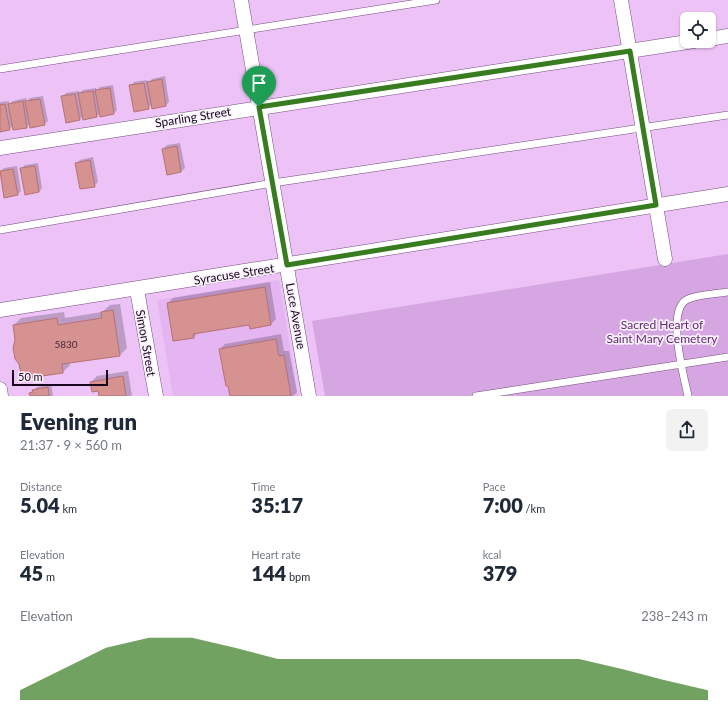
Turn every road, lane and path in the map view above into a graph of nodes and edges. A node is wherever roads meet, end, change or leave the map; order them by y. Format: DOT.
graph roads {
  1 [pos="241,0"];
  2 [pos="436,0"];
  3 [pos="621,0"];
  4 [pos="246,29"];
  5 [pos="728,36"];
  6 [pos="716,38"];
  7 [pos="680,43"];
  8 [pos="630,51"];
  9 [pos="0,69"];
  10 [pos="259,107"];
  11 [pos="728,115"];
  12 [pos="643,128"];
  13 [pos="0,148"];
  14 [pos="273,183"];
  15 [pos="728,194"];
  16 [pos="656,205"];
  17 [pos="0,230"];
  18 [pos="665,259"];
  19 [pos="287,265"];
  20 [pos="137,290"];
  21 [pos="728,292"];
  22 [pos="0,310"];
  23 [pos="728,357"];
  24 [pos="682,364"];
  25 [pos="0,389"];
  26 [pos="1,396"];
  27 [pos="156,396"];
  28 [pos="309,396"];
  29 [pos="476,396"];
  30 [pos="688,396"];
  1 -- 4 [label="street, Luce Avenue"];
  2 -- 4 [label="lane"];
  3 -- 8 [label="street"];
  4 -- 9 [label="lane"];
  4 -- 10 [label="street, Luce Avenue"];
  5 -- 6 [label="street"];
  7 -- 8 [label="street, Sparling Street"];
  8 -- 10 [label="street, Sparling Street"];
  8 -- 12 [label="street"];
  10 -- 13 [label="street, Sparling Street"];
  10 -- 14 [label="street, Luce Avenue"];
  11 -- 12 [label="lane"];
  12 -- 14 [label="lane"];
  12 -- 16 [label="street"];
  14 -- 17 [label="lane"];
  14 -- 19 [label="street, Luce Avenue"];
  15 -- 16 [label="street, Syracuse Street"];
  16 -- 18 [label="street"];
  16 -- 19 [label="street, Syracuse Street"];
  19 -- 20 [label="street, Syracuse Street"];
  19 -- 28 [label="street, Luce Avenue"];
  20 -- 22 [label="street, Syracuse Street"];
  20 -- 27 [label="street, Simon Street"];
  21 -- 24 [label="lane"];
  23 -- 24 [label="lane"];
  24 -- 29 [label="lane"];
  24 -- 30 [label="lane"];
  25 -- 26 [label="street"];
}
